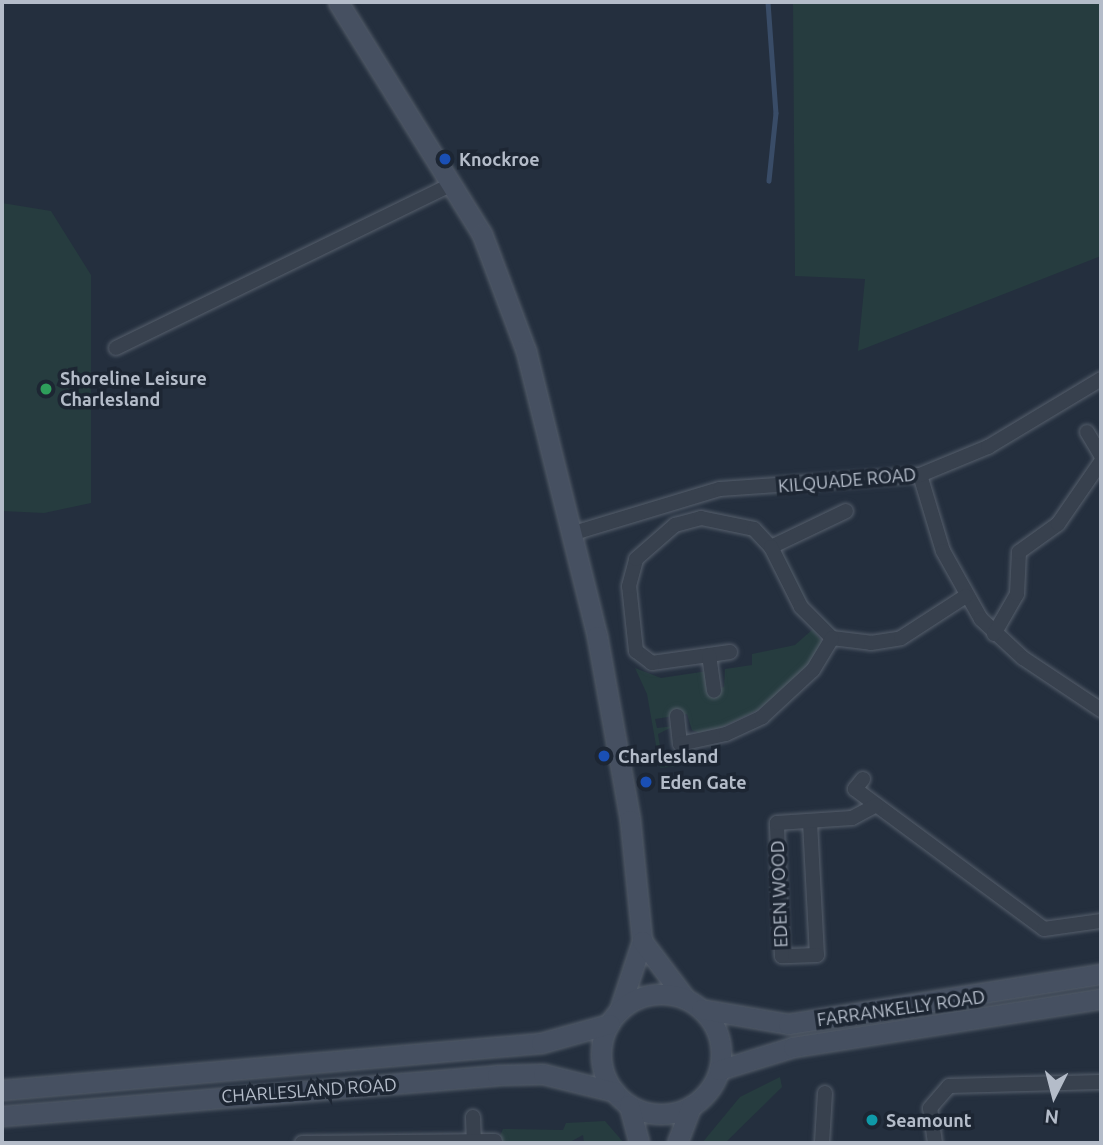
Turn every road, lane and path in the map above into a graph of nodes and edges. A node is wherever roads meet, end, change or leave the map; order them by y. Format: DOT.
graph roads {
  1 [pos="338,2"];
  2 [pos="452,184"];
  3 [pos="116,348"];
  4 [pos="1101,379"];
  5 [pos="1087,432"];
  6 [pos="1101,455"];
  7 [pos="1101,461"];
  8 [pos="920,475"];
  9 [pos="846,511"];
  10 [pos="574,533"];
  11 [pos="771,547"];
  12 [pos="966,596"];
  13 [pos="994,634"];
  14 [pos="832,638"];
  15 [pos="730,652"];
  16 [pos="709,655"];
  17 [pos="715,691"];
  18 [pos="1101,710"];
  19 [pos="677,716"];
  20 [pos="863,779"];
  21 [pos="876,805"];
  22 [pos="810,822"];
  23 [pos="1101,921"];
  24 [pos="642,942"];
  25 [pos="1101,974"];
  26 [pos="1101,999"];
  27 [pos="693,1004"];
  28 [pos="614,1017"];
  29 [pos="719,1070"];
  30 [pos="1101,1082"];
  31 [pos="2,1090"];
  32 [pos="825,1093"];
  33 [pos="622,1099"];
  34 [pos="691,1106"];
  35 [pos="2,1115"];
  36 [pos="474,1117"];
  37 [pos="495,1140"];
  38 [pos="474,1141"];
  39 [pos="302,1143"];
  40 [pos="639,1143"];
  41 [pos="677,1143"];
  42 [pos="822,1143"];
  43 [pos="934,1143"];
  1 -- 2 [label="main road"];
  2 -- 3 [label="street"];
  2 -- 10 [label="main road"];
  4 -- 8 [label="street, KILQUADE ROAD"];
  5 -- 6 [label="street"];
  7 -- 13 [label="street"];
  8 -- 10 [label="street, KILQUADE ROAD"];
  8 -- 12 [label="street"];
  9 -- 11 [label="street"];
  10 -- 24 [label="main road"];
  11 -- 14 [label="street"];
  11 -- 16 [label="street"];
  12 -- 13 [label="street"];
  12 -- 14 [label="street"];
  13 -- 18 [label="street"];
  14 -- 19 [label="street"];
  15 -- 16 [label="street"];
  16 -- 17 [label="street"];
  20 -- 21 [label="street"];
  21 -- 22 [label="street, EDEN WOOD"];
  21 -- 23 [label="street"];
  22 -- 22 [label="street, EDEN WOOD"];
  24 -- 27 [label="main road"];
  24 -- 28 [label="main road"];
  25 -- 27 [label="main road, FARRANKELLY ROAD"];
  26 -- 29 [label="main road, FARRANKELLY ROAD"];
  27 -- 28 [label="main road"];
  27 -- 29 [label="main road"];
  28 -- 31 [label="main road, CHARLESLAND ROAD"];
  28 -- 33 [label="main road"];
  29 -- 34 [label="main road"];
  30 -- 43 [label="street"];
  32 -- 42 [label="street"];
  33 -- 34 [label="main road"];
  33 -- 35 [label="main road, CHARLESLAND ROAD"];
  33 -- 40 [label="main road"];
  34 -- 41 [label="main road"];
  36 -- 38 [label="street"];
  37 -- 38 [label="street"];
  38 -- 39 [label="street"];
}
